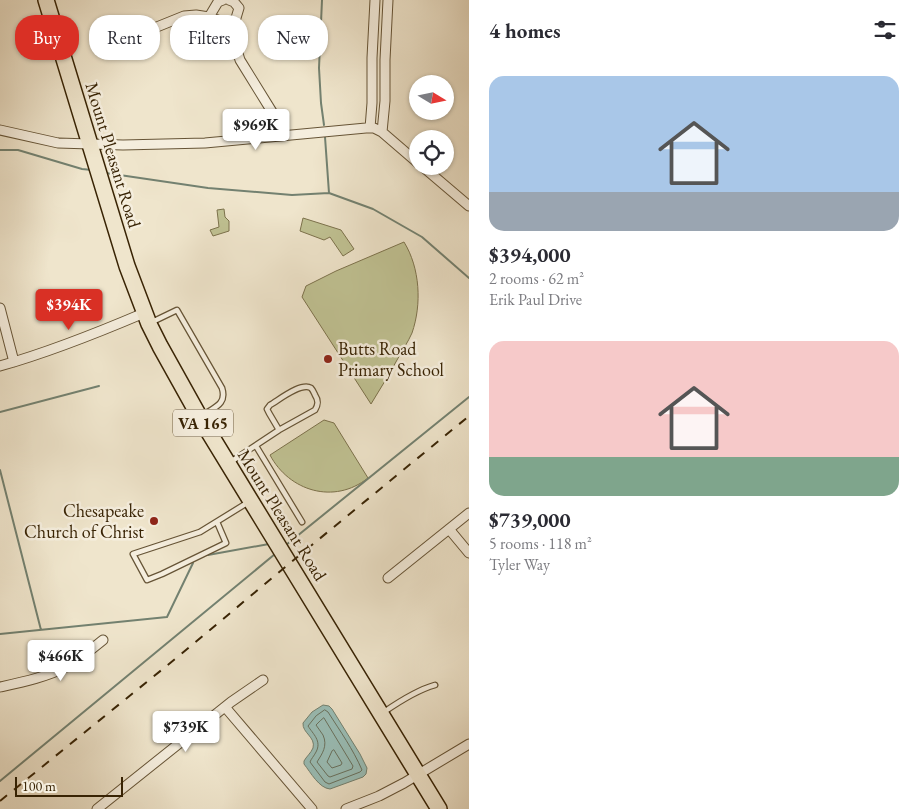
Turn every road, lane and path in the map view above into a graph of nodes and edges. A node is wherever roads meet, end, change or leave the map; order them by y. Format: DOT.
graph roads {
  1 [pos="46,0"];
  2 [pos="223,0"];
  3 [pos="228,0"];
  4 [pos="375,0"];
  5 [pos="388,0"];
  6 [pos="211,15"];
  7 [pos="237,15"];
  8 [pos="240,60"];
  9 [pos="370,128"];
  10 [pos="0,130"];
  11 [pos="382,132"];
  12 [pos="280,136"];
  13 [pos="90,145"];
  14 [pos="409,154"];
  15 [pos="433,175"];
  16 [pos="469,206"];
  17 [pos="0,308"];
  18 [pos="146,318"];
  19 [pos="14,362"];
  20 [pos="0,366"];
  21 [pos="200,418"];
  22 [pos="279,430"];
  23 [pos="256,446"];
  24 [pos="228,464"];
  25 [pos="251,501"];
  26 [pos="469,513"];
  27 [pos="218,522"];
  28 [pos="302,522"];
  29 [pos="449,529"];
  30 [pos="469,553"];
  31 [pos="388,578"];
  32 [pos="103,640"];
  33 [pos="263,680"];
  34 [pos="435,685"];
  35 [pos="0,687"];
  36 [pos="225,707"];
  37 [pos="381,714"];
  38 [pos="469,744"];
  39 [pos="418,775"];
  40 [pos="97,809"];
  41 [pos="312,809"];
  42 [pos="346,809"];
  43 [pos="439,809"];
  1 -- 13 [label="highway, Mount Pleasant Road / VA 165"];
  2 -- 6 [label="street"];
  3 -- 7 [label="street"];
  4 -- 9 [label="street"];
  5 -- 11 [label="street"];
  8 -- 12 [label="street"];
  9 -- 11 [label="street"];
  9 -- 12 [label="street"];
  10 -- 13 [label="street"];
  11 -- 14 [label="street"];
  12 -- 13 [label="street"];
  13 -- 18 [label="highway, Mount Pleasant Road / VA 165"];
  15 -- 16 [label="street"];
  17 -- 19 [label="street"];
  18 -- 19 [label="street"];
  18 -- 21 [label="highway, Mount Pleasant Road / VA 165"];
  18 -- 21 [label="lane"];
  19 -- 20 [label="street"];
  21 -- 24 [label="highway, Mount Pleasant Road / VA 165"];
  22 -- 22 [label="lane"];
  22 -- 23 [label="lane"];
  23 -- 24 [label="lane"];
  23 -- 28 [label="lane"];
  24 -- 25 [label="highway, Mount Pleasant Road / VA 165"];
  25 -- 27 [label="lane"];
  25 -- 37 [label="highway, Mount Pleasant Road / VA 165"];
  26 -- 29 [label="street"];
  27 -- 27 [label="lane"];
  29 -- 30 [label="street"];
  29 -- 31 [label="street"];
  32 -- 35 [label="street"];
  33 -- 36 [label="street"];
  34 -- 37 [label="lane"];
  36 -- 40 [label="street"];
  36 -- 41 [label="street"];
  37 -- 39 [label="highway, Mount Pleasant Road / VA 165"];
  38 -- 39 [label="street"];
  39 -- 42 [label="street"];
  39 -- 43 [label="highway, Mount Pleasant Road / VA 165"];
}
